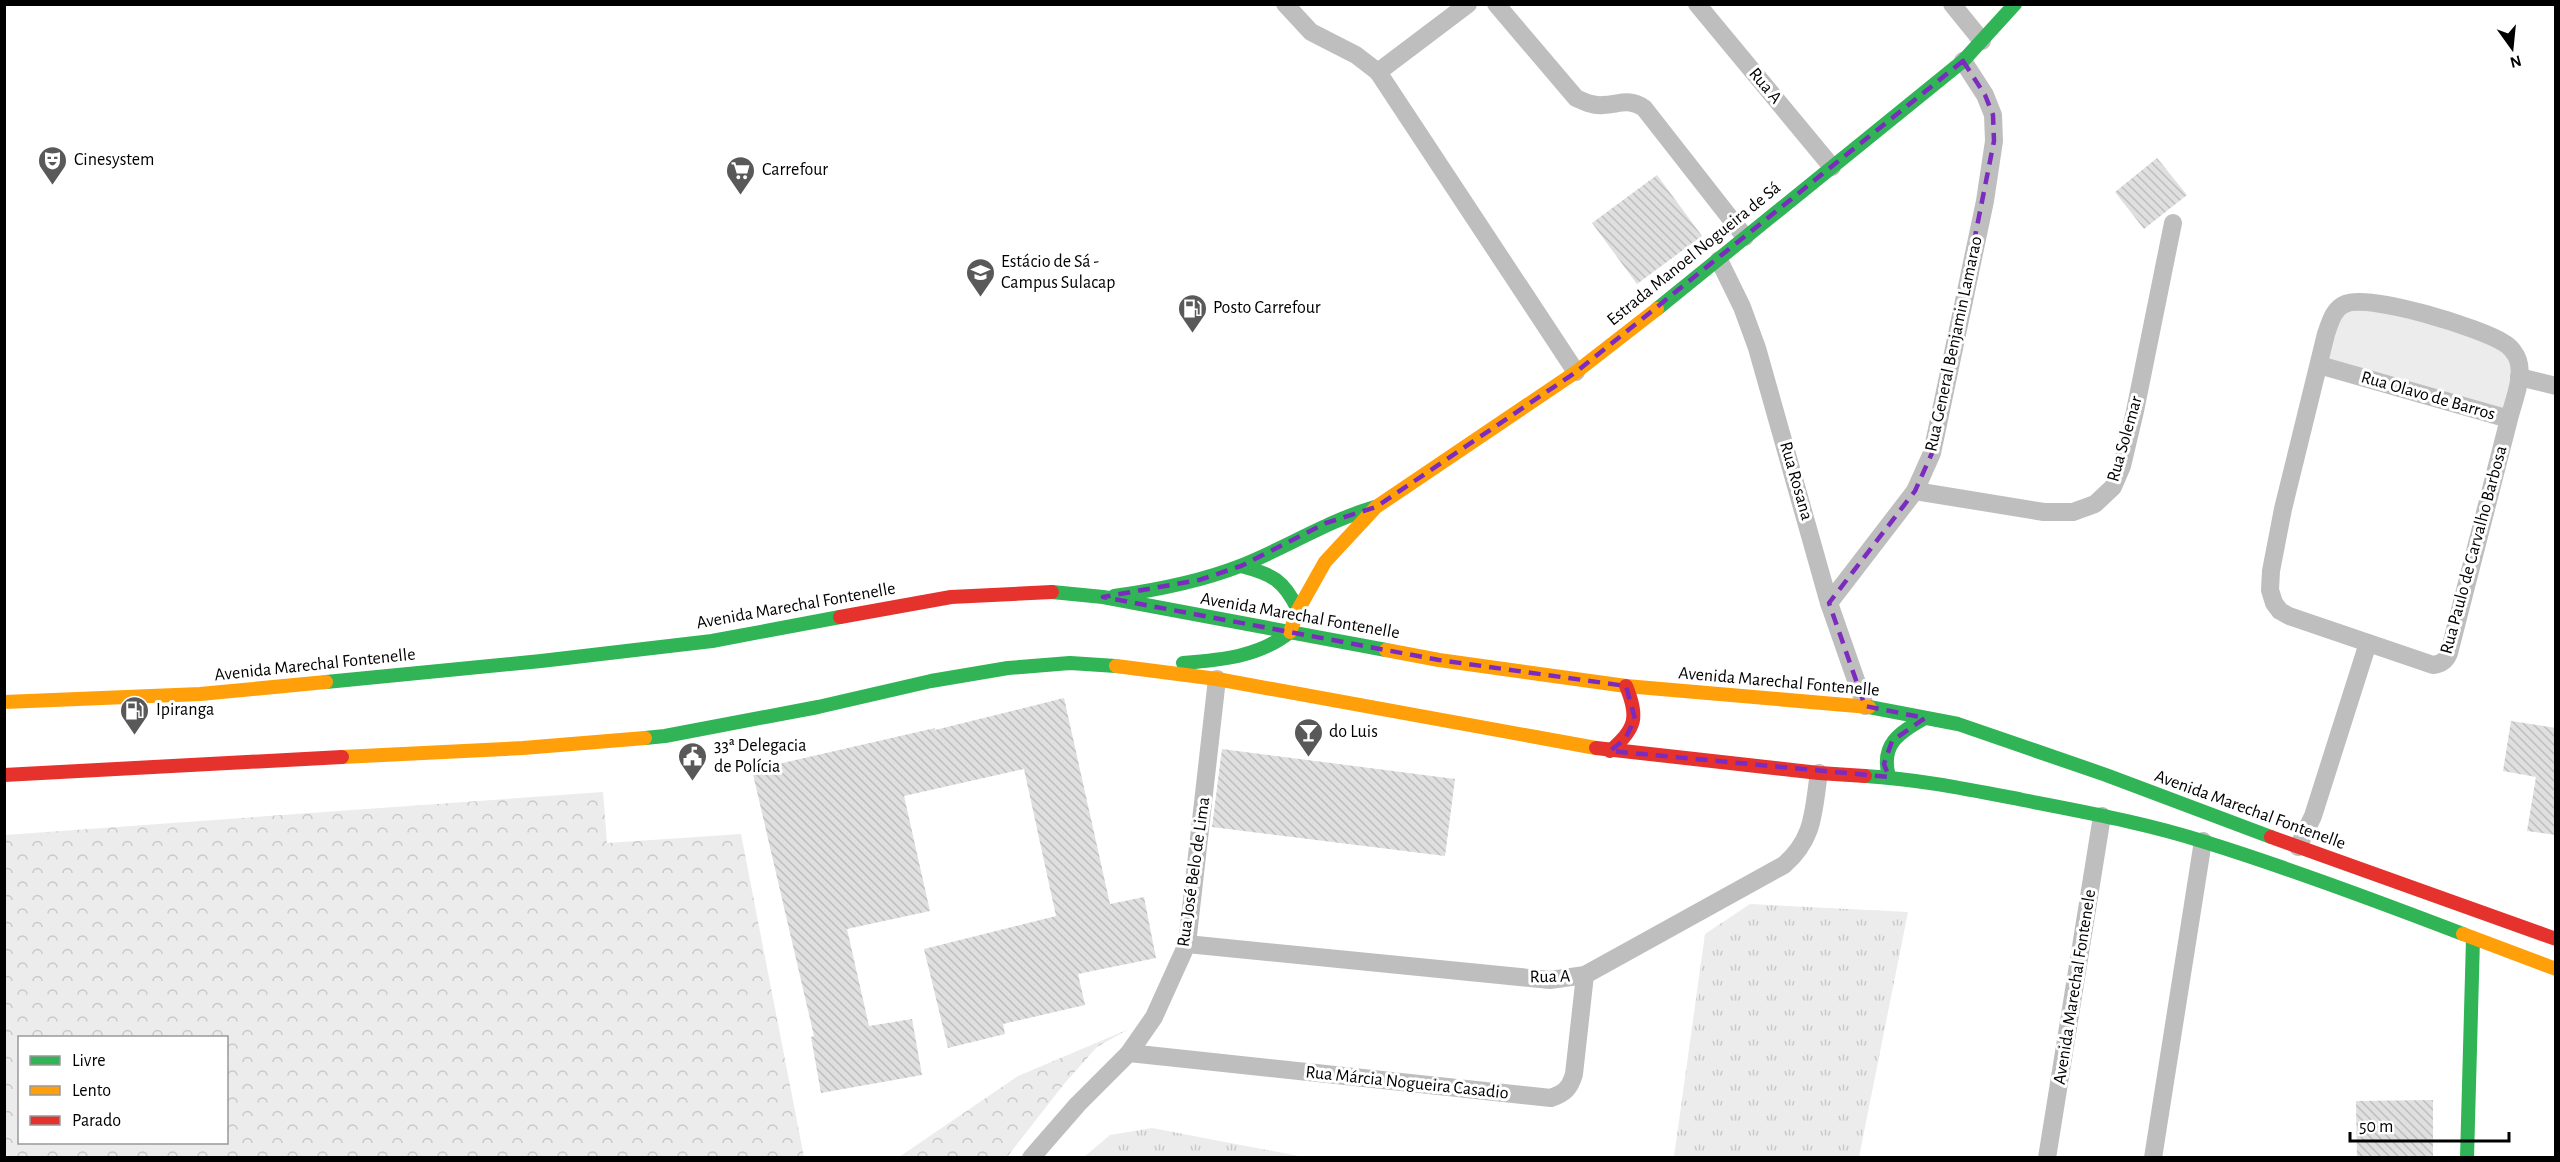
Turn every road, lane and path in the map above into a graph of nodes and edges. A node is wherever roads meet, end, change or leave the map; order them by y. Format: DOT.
graph roads {
  1 [pos="1285,4"];
  2 [pos="1468,4"];
  3 [pos="1496,4"];
  4 [pos="1698,4"];
  5 [pos="1952,4"];
  6 [pos="2015,4"];
  7 [pos="1982,41"];
  8 [pos="1963,61"];
  9 [pos="1378,72"];
  10 [pos="1832,167"];
  11 [pos="2173,223"];
  12 [pos="1745,237"];
  13 [pos="1719,260"];
  14 [pos="2319,365"];
  15 [pos="1576,372"];
  16 [pos="2519,377"];
  17 [pos="2556,386"];
  18 [pos="2509,419"];
  19 [pos="1915,491"];
  20 [pos="1376,507"];
  21 [pos="1241,566"];
  22 [pos="1103,597"];
  23 [pos="1829,603"];
  24 [pos="1298,610"];
  25 [pos="1290,633"];
  26 [pos="2368,643"];
  27 [pos="1137,667"];
  28 [pos="1217,679"];
  29 [pos="1626,686"];
  30 [pos="4,702"];
  31 [pos="1865,706"];
  32 [pos="1925,718"];
  33 [pos="1610,751"];
  34 [pos="1819,773"];
  35 [pos="4,775"];
  36 [pos="1889,777"];
  37 [pos="2102,816"];
  38 [pos="2203,841"];
  39 [pos="2298,847"];
  40 [pos="2473,939"];
  41 [pos="2556,939"];
  42 [pos="1187,945"];
  43 [pos="2556,969"];
  44 [pos="1586,975"];
  45 [pos="1129,1053"];
  46 [pos="1031,1158"];
  47 [pos="2047,1158"];
  48 [pos="2153,1158"];
  49 [pos="2467,1158"];
  1 -- 9 [label="street"];
  2 -- 9 [label="street"];
  3 -- 12 [label="street"];
  4 -- 10 [label="street, Rua A"];
  5 -- 7 [label="street"];
  6 -- 7 [label="main road, Estrada Manoel Nogueira de Sá"];
  7 -- 8 [label="main road, Estrada Manoel Nogueira de Sá"];
  8 -- 10 [label="main road, Estrada Manoel Nogueira de Sá"];
  8 -- 19 [label="street, Rua General Benjamin Lamarao"];
  9 -- 15 [label="street"];
  10 -- 12 [label="main road, Estrada Manoel Nogueira de Sá"];
  11 -- 19 [label="street, Rua Solemar"];
  12 -- 13 [label="main road, Estrada Manoel Nogueira de Sá"];
  13 -- 15 [label="main road, Estrada Manoel Nogueira de Sá"];
  13 -- 23 [label="street, Rua Rosana"];
  14 -- 16 [label="street"];
  14 -- 18 [label="street, Rua Olavo de Barros"];
  14 -- 26 [label="street, Rua Paulo de Carvalho Barbosa"];
  15 -- 20 [label="main road, Estrada Manoel Nogueira de Sá"];
  16 -- 17 [label="street"];
  16 -- 18 [label="street, Rua Olavo de Barros"];
  18 -- 26 [label="street, Rua Paulo de Carvalho Barbosa"];
  19 -- 23 [label="street, Rua General Benjamin Lamarao"];
  20 -- 21 [label="main road, Estrada Manoel Nogueira de Sá"];
  20 -- 24 [label="main road, Estrada Manoel Nogueira de Sá"];
  21 -- 22 [label="main road, Estrada Manoel Nogueira de Sá"];
  21 -- 24 [label="main road"];
  22 -- 25 [label="main road, Avenida Marechal Fontenelle"];
  22 -- 30 [label="main road, Avenida Marechal Fontenelle"];
  23 -- 31 [label="street, Rua Rosana"];
  24 -- 25 [label="main road, Estrada Manoel Nogueira de Sá"];
  25 -- 27 [label="main road"];
  25 -- 29 [label="main road, Avenida Marechal Fontenelle"];
  26 -- 39 [label="street"];
  27 -- 28 [label="main road"];
  27 -- 35 [label="main road"];
  28 -- 33 [label="main road"];
  28 -- 42 [label="street, Rua José Belo de Lima"];
  29 -- 31 [label="main road, Avenida Marechal Fontenelle"];
  29 -- 33 [label="main road"];
  31 -- 32 [label="main road, Avenida Marechal Fontenelle"];
  32 -- 36 [label="main road"];
  32 -- 39 [label="main road, Avenida Marechal Fontenelle"];
  33 -- 34 [label="main road"];
  34 -- 36 [label="main road"];
  34 -- 44 [label="street, Rua A"];
  36 -- 37 [label="main road"];
  37 -- 38 [label="main road"];
  37 -- 47 [label="street, Avenida Marechal Fontenele"];
  38 -- 40 [label="main road"];
  38 -- 48 [label="street"];
  39 -- 41 [label="main road, Avenida Marechal Fontenelle"];
  40 -- 43 [label="main road"];
  40 -- 49 [label="main road"];
  42 -- 44 [label="street, Rua A"];
  42 -- 45 [label="street, Rua José Belo de Lima"];
  44 -- 45 [label="street, Rua Márcia Nogueira Casadio"];
  45 -- 46 [label="street, Rua José Belo de Lima"];
}
